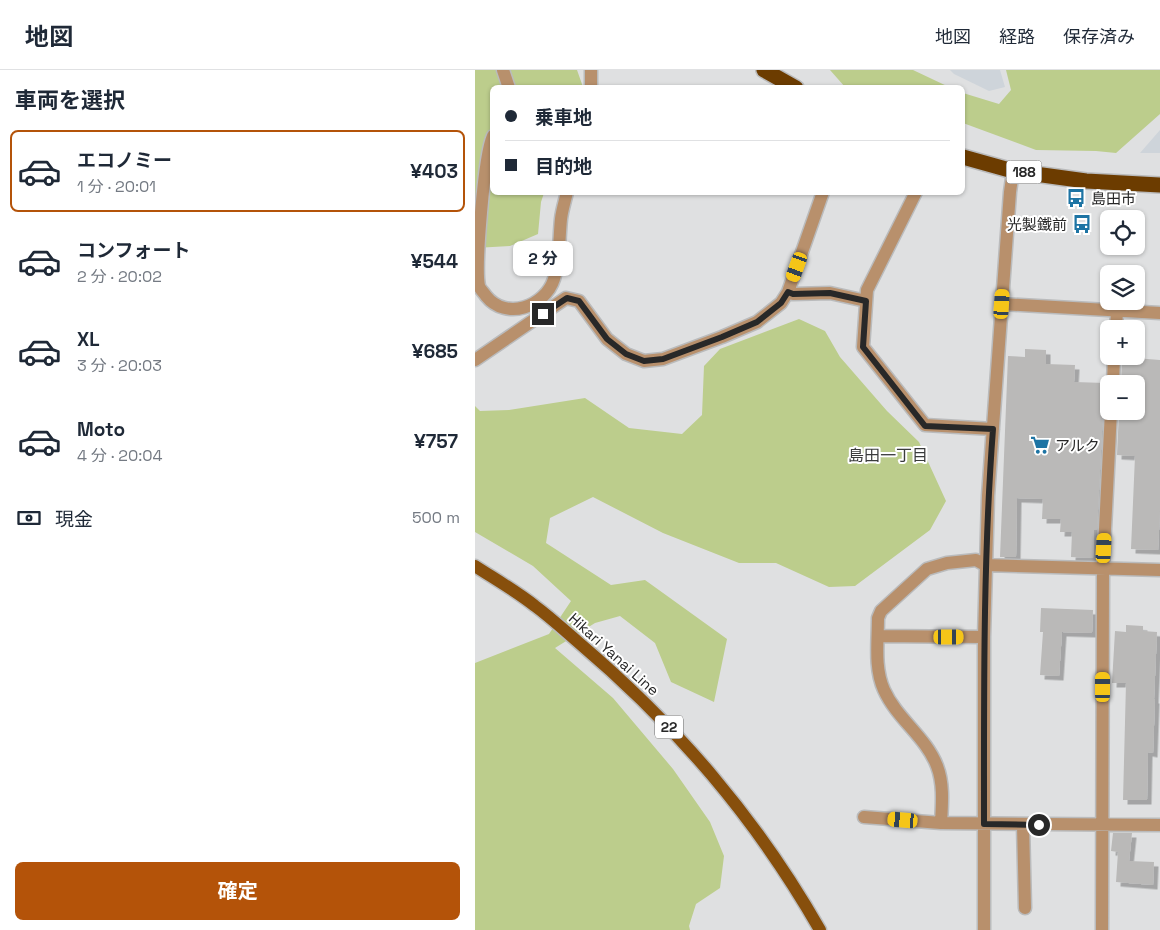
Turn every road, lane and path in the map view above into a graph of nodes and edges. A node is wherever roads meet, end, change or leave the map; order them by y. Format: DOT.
graph roads {
  1 [pos="503,70"];
  2 [pos="591,70"];
  3 [pos="764,70"];
  4 [pos="508,85"];
  5 [pos="591,85"];
  6 [pos="791,85"];
  7 [pos="490,146"];
  8 [pos="965,158"];
  9 [pos="1013,170"];
  10 [pos="1160,175"];
  11 [pos="1086,181"];
  12 [pos="1160,185"];
  13 [pos="566,195"];
  14 [pos="822,195"];
  15 [pos="914,195"];
  16 [pos="554,280"];
  17 [pos="788,292"];
  18 [pos="567,298"];
  19 [pos="866,301"];
  20 [pos="1002,304"];
  21 [pos="1117,311"];
  22 [pos="1160,313"];
  23 [pos="1116,320"];
  24 [pos="475,360"];
  25 [pos="1111,420"];
  26 [pos="993,429"];
  27 [pos="985,565"];
  28 [pos="475,566"];
  29 [pos="1103,568"];
  30 [pos="1160,570"];
  31 [pos="878,636"];
  32 [pos="984,637"];
  33 [pos="864,817"];
  34 [pos="941,824"];
  35 [pos="984,824"];
  36 [pos="1023,825"];
  37 [pos="1103,826"];
  38 [pos="1160,826"];
  39 [pos="1025,908"];
  40 [pos="820,930"];
  41 [pos="984,930"];
  42 [pos="1102,930"];
  1 -- 4 [label="street"];
  2 -- 5 [label="street"];
  3 -- 6 [label="highway"];
  7 -- 16 [label="street"];
  8 -- 9 [label="highway, 188"];
  9 -- 11 [label="highway, 188"];
  9 -- 20 [label="street"];
  10 -- 11 [label="highway, 188"];
  11 -- 12 [label="highway, 188"];
  13 -- 16 [label="street"];
  14 -- 17 [label="street"];
  15 -- 19 [label="street"];
  16 -- 18 [label="street"];
  17 -- 18 [label="street"];
  17 -- 19 [label="street"];
  18 -- 24 [label="street"];
  19 -- 26 [label="street"];
  20 -- 21 [label="street"];
  20 -- 26 [label="street"];
  21 -- 22 [label="street"];
  21 -- 23 [label="street"];
  25 -- 29 [label="street"];
  26 -- 27 [label="street"];
  27 -- 29 [label="street"];
  27 -- 31 [label="street"];
  27 -- 32 [label="street"];
  28 -- 40 [label="main road, Hikari Yanai Line / 22"];
  29 -- 30 [label="street"];
  29 -- 37 [label="street"];
  31 -- 32 [label="street"];
  31 -- 34 [label="street"];
  32 -- 35 [label="street"];
  33 -- 34 [label="street"];
  34 -- 35 [label="street"];
  35 -- 36 [label="street"];
  35 -- 41 [label="street"];
  36 -- 37 [label="street"];
  36 -- 39 [label="street"];
  37 -- 38 [label="street"];
  37 -- 42 [label="street"];
}
